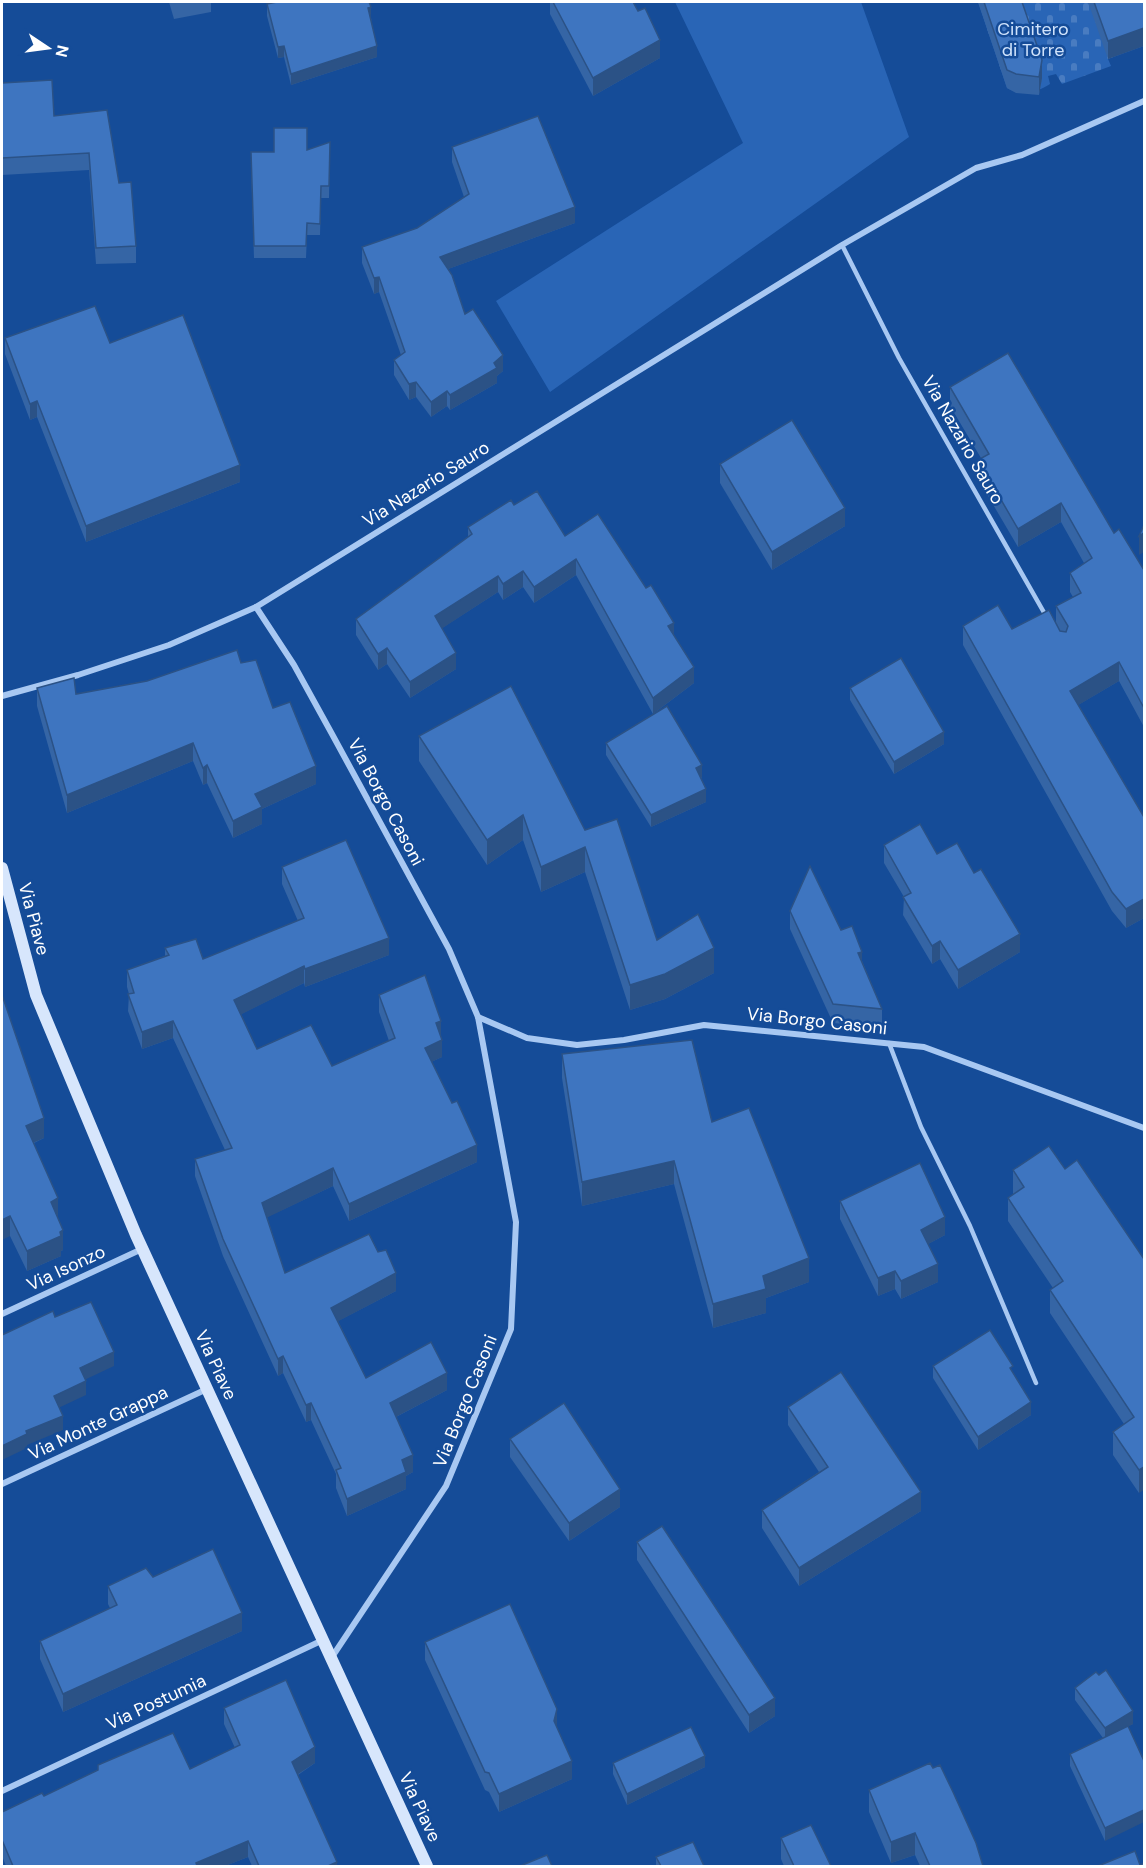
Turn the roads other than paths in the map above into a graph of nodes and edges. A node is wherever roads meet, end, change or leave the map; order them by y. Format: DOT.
graph roads {
  1 [pos="1144,101"];
  2 [pos="842,245"];
  3 [pos="256,607"];
  4 [pos="1052,626"];
  5 [pos="2,696"];
  6 [pos="2,868"];
  7 [pos="478,1017"];
  8 [pos="889,1043"];
  9 [pos="1144,1128"];
  10 [pos="142,1249"];
  11 [pos="2,1314"];
  12 [pos="1036,1383"];
  13 [pos="207,1389"];
  14 [pos="2,1484"];
  15 [pos="324,1640"];
  16 [pos="332,1657"];
  17 [pos="2,1791"];
  18 [pos="427,1866"];
  1 -- 2 [label="street, Via Nazario Sauro"];
  2 -- 3 [label="street, Via Nazario Sauro"];
  2 -- 4 [label="lane, Via Nazario Sauro"];
  3 -- 5 [label="street, Via Nazario Sauro"];
  3 -- 7 [label="street, Via Borgo Casoni"];
  6 -- 10 [label="street, Via Piave"];
  7 -- 8 [label="street, Via Borgo Casoni"];
  7 -- 16 [label="street, Via Borgo Casoni"];
  8 -- 9 [label="street, Via Borgo Casoni"];
  8 -- 12 [label="lane"];
  10 -- 11 [label="street, Via Isonzo"];
  10 -- 13 [label="street, Via Piave"];
  13 -- 14 [label="street, Via Monte Grappa"];
  13 -- 15 [label="street, Via Piave"];
  15 -- 16 [label="street, Via Piave"];
  15 -- 17 [label="street, Via Postumia"];
  16 -- 18 [label="street, Via Piave"];
}
